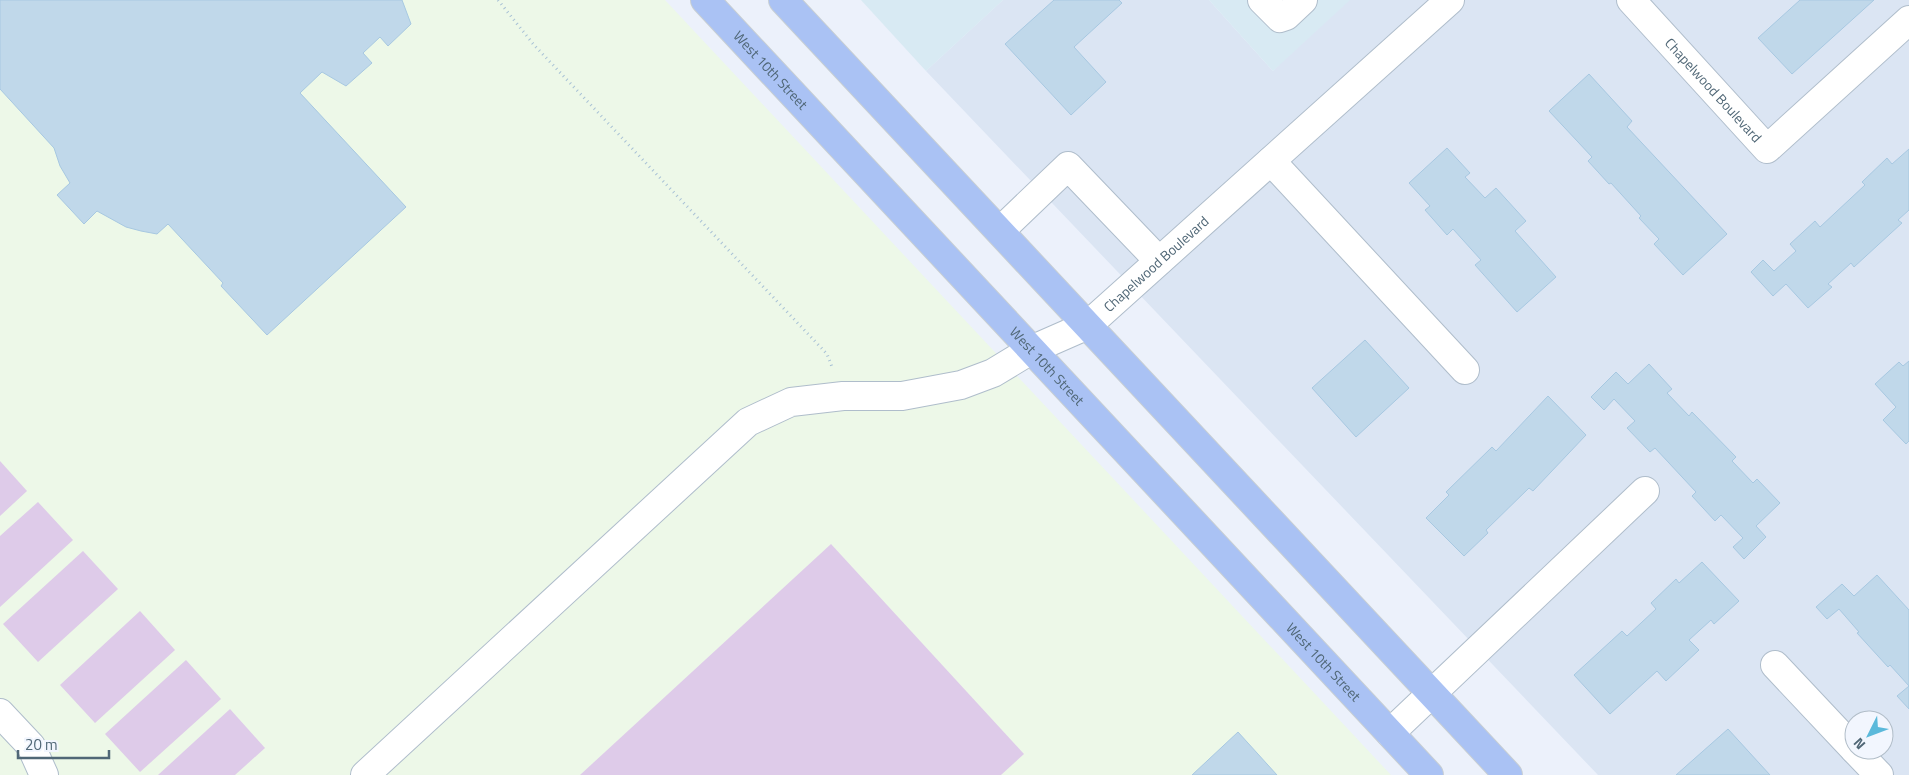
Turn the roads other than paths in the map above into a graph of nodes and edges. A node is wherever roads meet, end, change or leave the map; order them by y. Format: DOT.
graph roads {
  1 [pos="705,0"];
  2 [pos="783,0"];
  3 [pos="1262,0"];
  4 [pos="1303,0"];
  5 [pos="1450,0"];
  6 [pos="1631,0"];
  7 [pos="1909,20"];
  8 [pos="1271,161"];
  9 [pos="1000,231"];
  10 [pos="1159,261"];
  11 [pos="1088,325"];
  12 [pos="1031,350"];
  13 [pos="1465,370"];
  14 [pos="1645,491"];
  15 [pos="1775,665"];
  16 [pos="1433,694"];
  17 [pos="0,713"];
  18 [pos="1390,733"];
  19 [pos="1844,737"];
  20 [pos="1865,760"];
  21 [pos="44,775"];
  22 [pos="365,775"];
  23 [pos="1429,775"];
  24 [pos="1508,775"];
  25 [pos="1879,775"];
  1 -- 12 [label="main road, West 10th Street"];
  2 -- 9 [label="main road"];
  3 -- 4 [label="street"];
  5 -- 8 [label="street, Chapelwood Boulevard"];
  6 -- 7 [label="street, Chapelwood Boulevard"];
  8 -- 10 [label="street, Chapelwood Boulevard"];
  8 -- 13 [label="street"];
  9 -- 10 [label="street"];
  9 -- 11 [label="main road"];
  10 -- 11 [label="street, Chapelwood Boulevard"];
  11 -- 12 [label="street, Chapelwood Boulevard"];
  11 -- 16 [label="main road"];
  12 -- 18 [label="main road, West 10th Street"];
  12 -- 22 [label="street, Chapelwood Boulevard"];
  14 -- 16 [label="street"];
  15 -- 19 [label="street"];
  16 -- 18 [label="street"];
  16 -- 24 [label="main road"];
  17 -- 21 [label="street"];
  18 -- 23 [label="main road, West 10th Street"];
  20 -- 25 [label="street"];
}
